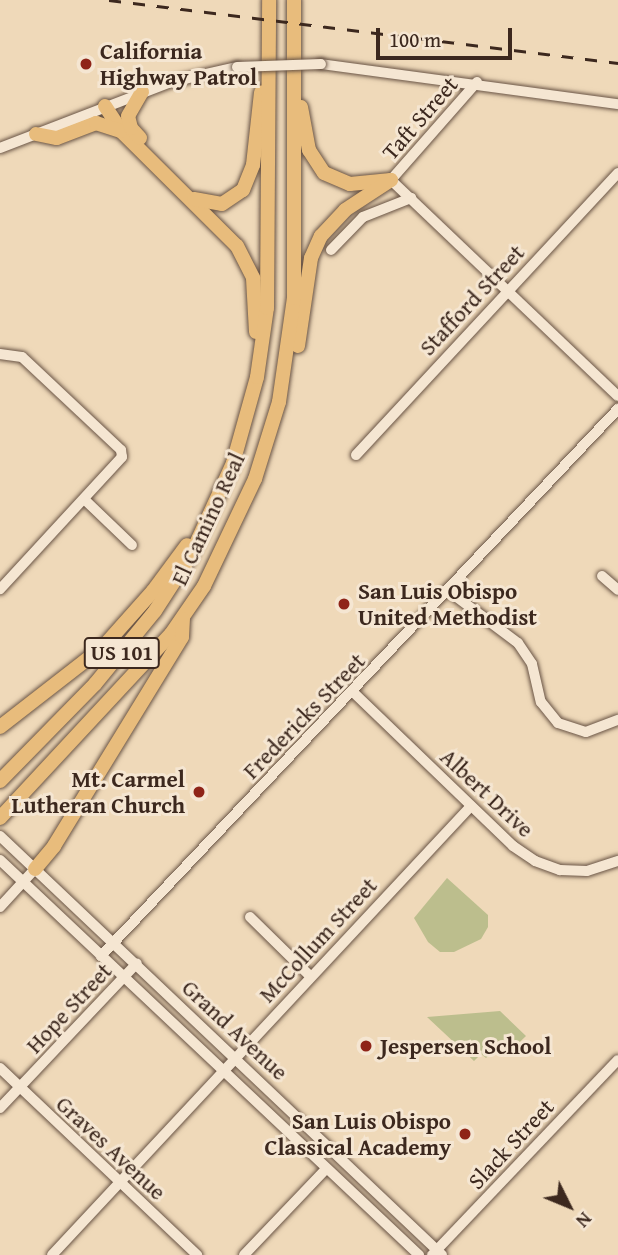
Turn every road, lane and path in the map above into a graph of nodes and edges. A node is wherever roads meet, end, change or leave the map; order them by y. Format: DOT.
graph roads {
  1 [pos="269,0"];
  2 [pos="294,0"];
  3 [pos="269,61"];
  4 [pos="477,82"];
  5 [pos="142,92"];
  6 [pos="296,96"];
  7 [pos="618,104"];
  8 [pos="105,106"];
  9 [pos="121,131"];
  10 [pos="36,134"];
  11 [pos="0,148"];
  12 [pos="618,173"];
  13 [pos="391,180"];
  14 [pos="178,185"];
  15 [pos="411,198"];
  16 [pos="193,199"];
  17 [pos="331,250"];
  18 [pos="508,290"];
  19 [pos="262,350"];
  20 [pos="0,354"];
  21 [pos="286,365"];
  22 [pos="618,396"];
  23 [pos="618,409"];
  24 [pos="356,455"];
  25 [pos="85,500"];
  26 [pos="216,504"];
  27 [pos="132,545"];
  28 [pos="602,576"];
  29 [pos="0,589"];
  30 [pos="618,590"];
  31 [pos="450,592"];
  32 [pos="183,617"];
  33 [pos="353,692"];
  34 [pos="618,720"];
  35 [pos="0,727"];
  36 [pos="0,781"];
  37 [pos="471,806"];
  38 [pos="0,818"];
  39 [pos="0,836"];
  40 [pos="0,860"];
  41 [pos="618,861"];
  42 [pos="35,869"];
  43 [pos="24,882"];
  44 [pos="0,906"];
  45 [pos="250,917"];
  46 [pos="115,942"];
  47 [pos="101,956"];
  48 [pos="137,963"];
  49 [pos="310,976"];
  50 [pos="124,978"];
  51 [pos="235,1057"];
  52 [pos="618,1059"];
  53 [pos="0,1068"];
  54 [pos="223,1071"];
  55 [pos="20,1088"];
  56 [pos="0,1108"];
  57 [pos="326,1169"];
  58 [pos="121,1183"];
  59 [pos="438,1253"];
  60 [pos="52,1255"];
  61 [pos="197,1255"];
  62 [pos="244,1255"];
  63 [pos="419,1255"];
  1 -- 3 [label="highway, El Camino Real / US 101"];
  2 -- 6 [label="highway, El Camino Real / US 101"];
  3 -- 16 [label="highway"];
  3 -- 19 [label="highway, El Camino Real / US 101"];
  4 -- 5 [label="street, bridge"];
  4 -- 7 [label="street"];
  4 -- 13 [label="street, Taft Street"];
  5 -- 8 [label="street"];
  5 -- 14 [label="highway"];
  6 -- 13 [label="highway"];
  6 -- 21 [label="highway, El Camino Real / US 101"];
  8 -- 9 [label="highway"];
  8 -- 10 [label="street"];
  9 -- 10 [label="highway"];
  9 -- 14 [label="highway"];
  10 -- 11 [label="street"];
  12 -- 18 [label="street, Stafford Street"];
  13 -- 15 [label="street"];
  13 -- 21 [label="highway"];
  14 -- 16 [label="highway"];
  15 -- 17 [label="street"];
  15 -- 18 [label="street"];
  16 -- 19 [label="highway"];
  18 -- 22 [label="street"];
  18 -- 24 [label="street, Stafford Street"];
  19 -- 26 [label="highway, El Camino Real / US 101"];
  20 -- 25 [label="street"];
  21 -- 32 [label="highway, El Camino Real / US 101"];
  23 -- 31 [label="street, Fredericks Street"];
  25 -- 27 [label="street"];
  25 -- 29 [label="street"];
  26 -- 35 [label="highway"];
  26 -- 36 [label="highway, El Camino Real / US 101"];
  28 -- 30 [label="street"];
  31 -- 33 [label="street, Fredericks Street"];
  31 -- 34 [label="street"];
  32 -- 38 [label="highway, El Camino Real / US 101"];
  32 -- 42 [label="highway"];
  33 -- 37 [label="street, Albert Drive"];
  33 -- 46 [label="street, Fredericks Street"];
  37 -- 41 [label="street, Albert Drive"];
  37 -- 49 [label="street, McCollum Street"];
  39 -- 42 [label="street, Grand Avenue"];
  40 -- 43 [label="street, Grand Avenue"];
  42 -- 43 [label="street"];
  42 -- 46 [label="street, Grand Avenue"];
  43 -- 44 [label="street"];
  43 -- 47 [label="street, Grand Avenue"];
  45 -- 49 [label="street"];
  46 -- 47 [label="street, Fredericks Street"];
  46 -- 48 [label="street, Grand Avenue"];
  47 -- 50 [label="street, Grand Avenue"];
  48 -- 50 [label="street, Hope Street"];
  48 -- 51 [label="street, Grand Avenue"];
  49 -- 51 [label="street, McCollum Street"];
  50 -- 54 [label="street, Grand Avenue"];
  50 -- 55 [label="street, Hope Street"];
  51 -- 54 [label="street, McCollum Street"];
  51 -- 59 [label="street, Grand Avenue"];
  52 -- 59 [label="street, Slack Street"];
  53 -- 55 [label="street, Graves Avenue"];
  54 -- 57 [label="street, Grand Avenue"];
  54 -- 58 [label="street, McCollum Street"];
  55 -- 56 [label="street, Hope Street"];
  55 -- 58 [label="street, Graves Avenue"];
  57 -- 62 [label="street"];
  57 -- 63 [label="street, Grand Avenue"];
  58 -- 60 [label="street, McCollum Street"];
  58 -- 61 [label="street, Graves Avenue"];
}
